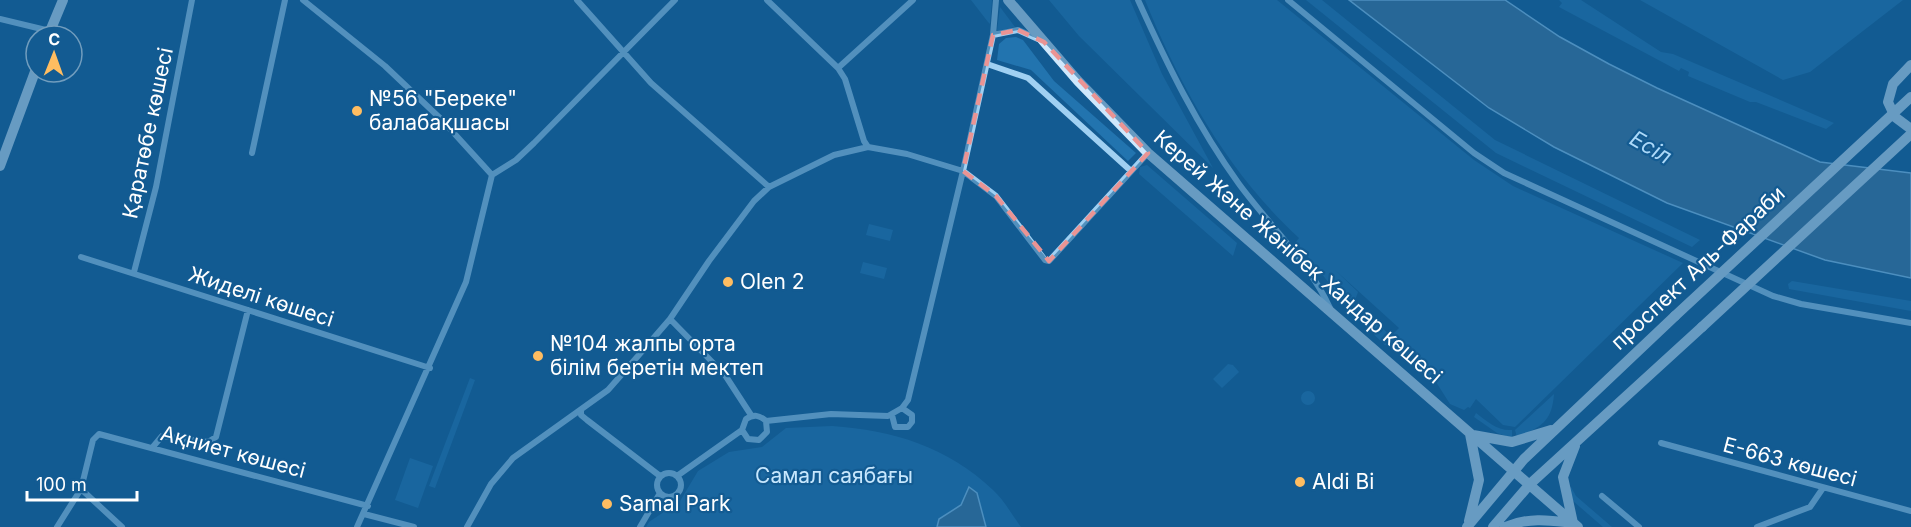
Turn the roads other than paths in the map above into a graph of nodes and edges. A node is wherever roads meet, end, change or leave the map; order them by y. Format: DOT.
graph roads {
  1 [pos="63,0"];
  2 [pos="192,0"];
  3 [pos="285,0"];
  4 [pos="303,0"];
  5 [pos="577,0"];
  6 [pos="675,0"];
  7 [pos="767,0"];
  8 [pos="913,0"];
  9 [pos="996,0"];
  10 [pos="1008,0"];
  11 [pos="1138,0"];
  12 [pos="1288,0"];
  13 [pos="0,19"];
  14 [pos="53,24"];
  15 [pos="24,26"];
  16 [pos="993,36"];
  17 [pos="1044,42"];
  18 [pos="623,51"];
  19 [pos="987,64"];
  20 [pos="1911,65"];
  21 [pos="838,68"];
  22 [pos="29,84"];
  23 [pos="1911,97"];
  24 [pos="1911,129"];
  25 [pos="1911,134"];
  26 [pos="4,141"];
  27 [pos="868,147"];
  28 [pos="252,153"];
  29 [pos="1148,153"];
  30 [pos="0,166"];
  31 [pos="963,171"];
  32 [pos="1131,171"];
  33 [pos="492,175"];
  34 [pos="770,187"];
  35 [pos="81,256"];
  36 [pos="134,273"];
  37 [pos="248,310"];
  38 [pos="1333,314"];
  39 [pos="670,319"];
  40 [pos="1911,323"];
  41 [pos="430,368"];
  42 [pos="902,408"];
  43 [pos="581,411"];
  44 [pos="892,415"];
  45 [pos="751,416"];
  46 [pos="766,422"];
  47 [pos="1557,428"];
  48 [pos="742,430"];
  49 [pos="1470,434"];
  50 [pos="1578,441"];
  51 [pos="1661,443"];
  52 [pos="152,448"];
  53 [pos="1514,470"];
  54 [pos="660,476"];
  55 [pos="677,476"];
  56 [pos="1530,484"];
  57 [pos="1823,488"];
  58 [pos="81,489"];
  59 [pos="660,493"];
  60 [pos="1602,496"];
  61 [pos="368,506"];
  62 [pos="1911,511"];
  63 [pos="364,513"];
  64 [pos="1576,525"];
  65 [pos="1467,526"];
  66 [pos="57,527"];
  67 [pos="122,527"];
  68 [pos="357,527"];
  69 [pos="414,527"];
  70 [pos="467,527"];
  71 [pos="640,527"];
  72 [pos="1493,527"];
  73 [pos="1506,527"];
  74 [pos="1639,527"];
  75 [pos="1757,527"];
  1 -- 14 [label="main road"];
  2 -- 36 [label="street, Қаратөбе көшесі"];
  3 -- 28 [label="street"];
  4 -- 33 [label="street"];
  5 -- 18 [label="street"];
  6 -- 18 [label="street"];
  7 -- 21 [label="street"];
  8 -- 21 [label="street"];
  9 -- 16 [label="street"];
  10 -- 17 [label="main road, Керей Және Жәнібек Хандар көшесі"];
  11 -- 38 [label="street"];
  12 -- 40 [label="street"];
  13 -- 15 [label="street"];
  16 -- 17 [label="street"];
  16 -- 19 [label="street"];
  17 -- 29 [label="main road, Керей Және Жәнібек Хандар көшесі"];
  18 -- 33 [label="street"];
  18 -- 34 [label="street"];
  19 -- 31 [label="street"];
  19 -- 32 [label="street"];
  20 -- 24 [label="main road"];
  21 -- 27 [label="street"];
  22 -- 26 [label="main road"];
  23 -- 47 [label="main road, проспект Аль-Фараби, bridge"];
  25 -- 50 [label="main road, bridge"];
  26 -- 30 [label="main road"];
  27 -- 31 [label="street"];
  27 -- 34 [label="street"];
  29 -- 32 [label="street"];
  29 -- 38 [label="main road, Керей Және Жәнібек Хандар көшесі"];
  31 -- 32 [label="street"];
  31 -- 42 [label="street"];
  33 -- 41 [label="street"];
  34 -- 39 [label="street"];
  35 -- 36 [label="street, Жиделі көшесі"];
  36 -- 37 [label="street, Жиделі көшесі"];
  37 -- 41 [label="street, Жиделі көшесі"];
  37 -- 52 [label="street"];
  38 -- 49 [label="main road, Керей Және Жәнібек Хандар көшесі"];
  39 -- 43 [label="street"];
  39 -- 45 [label="street"];
  41 -- 61 [label="street"];
  42 -- 44 [label="street"];
  42 -- 44 [label="street"];
  43 -- 54 [label="street"];
  43 -- 70 [label="street"];
  44 -- 46 [label="street"];
  45 -- 46 [label="street"];
  45 -- 48 [label="street"];
  46 -- 48 [label="street"];
  47 -- 49 [label="main road"];
  47 -- 53 [label="main road, проспект Аль-Фараби"];
  48 -- 55 [label="street"];
  49 -- 53 [label="main road, Керей Және Жәнібек Хандар көшесі"];
  49 -- 65 [label="main road"];
  50 -- 56 [label="main road"];
  50 -- 64 [label="main road"];
  51 -- 57 [label="street, Е-663 көшесі"];
  52 -- 58 [label="street, Ақниет көшесі"];
  52 -- 61 [label="street, Ақниет көшесі"];
  53 -- 56 [label="main road, Керей Және Жәнібек Хандар көшесі"];
  53 -- 65 [label="main road, проспект Аль-Фараби"];
  54 -- 55 [label="street"];
  54 -- 59 [label="street"];
  55 -- 59 [label="street"];
  56 -- 64 [label="main road, Керей Және Жәнібек Хандар көшесі"];
  56 -- 72 [label="main road"];
  57 -- 62 [label="street, Е-663 көшесі"];
  57 -- 75 [label="street"];
  58 -- 66 [label="street"];
  58 -- 67 [label="street"];
  59 -- 71 [label="street"];
  60 -- 74 [label="street"];
  61 -- 63 [label="street"];
  63 -- 68 [label="street"];
  63 -- 69 [label="street"];
  64 -- 73 [label="main road"];
}
